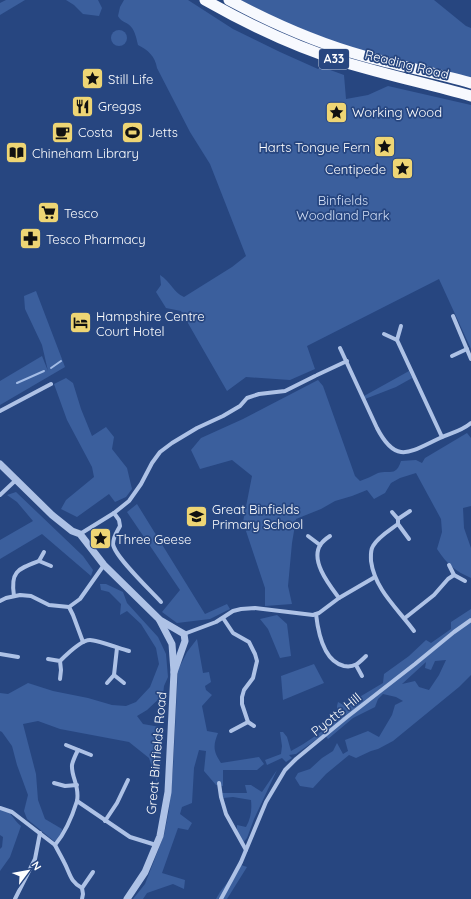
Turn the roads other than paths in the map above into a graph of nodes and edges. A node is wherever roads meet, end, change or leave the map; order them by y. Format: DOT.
graph roads {
  1 [pos="205,0"];
  2 [pos="229,0"];
  3 [pos="471,83"];
  4 [pos="471,96"];
  5 [pos="453,316"];
  6 [pos="401,326"];
  7 [pos="384,334"];
  8 [pos="397,340"];
  9 [pos="340,348"];
  10 [pos="467,349"];
  11 [pos="452,356"];
  12 [pos="471,359"];
  13 [pos="347,361"];
  14 [pos="51,384"];
  15 [pos="0,412"];
  16 [pos="471,423"];
  17 [pos="442,437"];
  18 [pos="0,464"];
  19 [pos="16,479"];
  20 [pos="0,495"];
  21 [pos="410,511"];
  22 [pos="392,512"];
  23 [pos="114,513"];
  24 [pos="398,519"];
  25 [pos="398,524"];
  26 [pos="80,534"];
  27 [pos="308,536"];
  28 [pos="330,536"];
  29 [pos="409,539"];
  30 [pos="320,545"];
  31 [pos="44,552"];
  32 [pos="39,561"];
  33 [pos="104,565"];
  34 [pos="449,565"];
  35 [pos="51,566"];
  36 [pos="454,575"];
  37 [pos="375,577"];
  38 [pos="465,580"];
  39 [pos="14,596"];
  40 [pos="339,598"];
  41 [pos="0,601"];
  42 [pos="161,602"];
  43 [pos="68,607"];
  44 [pos="316,614"];
  45 [pos="223,618"];
  46 [pos="405,618"];
  47 [pos="160,620"];
  48 [pos="471,620"];
  49 [pos="177,630"];
  50 [pos="414,632"];
  51 [pos="184,638"];
  52 [pos="171,641"];
  53 [pos="83,642"];
  54 [pos="117,648"];
  55 [pos="129,651"];
  56 [pos="0,654"];
  57 [pos="366,656"];
  58 [pos="18,657"];
  59 [pos="48,659"];
  60 [pos="60,661"];
  61 [pos="356,665"];
  62 [pos="174,672"];
  63 [pos="114,675"];
  64 [pos="362,676"];
  65 [pos="60,679"];
  66 [pos="107,682"];
  67 [pos="124,684"];
  68 [pos="248,722"];
  69 [pos="254,726"];
  70 [pos="231,730"];
  71 [pos="66,745"];
  72 [pos="78,750"];
  73 [pos="91,755"];
  74 [pos="128,780"];
  75 [pos="54,783"];
  76 [pos="219,783"];
  77 [pos="77,785"];
  78 [pos="77,801"];
  79 [pos="0,808"];
  80 [pos="105,821"];
  81 [pos="40,834"];
  82 [pos="55,845"];
  83 [pos="156,845"];
  84 [pos="246,850"];
  85 [pos="93,872"];
  86 [pos="82,888"];
  87 [pos="15,899"];
  88 [pos="82,899"];
  89 [pos="127,899"];
  90 [pos="222,899"];
  1 -- 4 [label="highway, Reading Road / A33"];
  2 -- 3 [label="highway, Reading Road / A33"];
  5 -- 10 [label="street"];
  6 -- 8 [label="street"];
  7 -- 8 [label="street"];
  8 -- 17 [label="street"];
  9 -- 13 [label="street"];
  10 -- 11 [label="street"];
  10 -- 12 [label="street"];
  13 -- 17 [label="street"];
  13 -- 23 [label="street"];
  14 -- 15 [label="street"];
  16 -- 17 [label="street"];
  18 -- 19 [label="street, Great Binfields Road"];
  19 -- 20 [label="street"];
  19 -- 26 [label="street, Great Binfields Road"];
  21 -- 24 [label="street"];
  22 -- 24 [label="street"];
  23 -- 26 [label="street"];
  23 -- 42 [label="street"];
  24 -- 25 [label="street"];
  25 -- 29 [label="street"];
  25 -- 37 [label="street"];
  26 -- 33 [label="street, Great Binfields Road"];
  27 -- 30 [label="street"];
  28 -- 30 [label="street"];
  30 -- 40 [label="street"];
  31 -- 32 [label="street"];
  32 -- 35 [label="street"];
  32 -- 39 [label="street"];
  33 -- 43 [label="street"];
  33 -- 47 [label="street, Great Binfields Road"];
  34 -- 36 [label="street"];
  36 -- 38 [label="street"];
  36 -- 46 [label="street"];
  37 -- 40 [label="street"];
  37 -- 46 [label="street"];
  39 -- 41 [label="street"];
  39 -- 43 [label="street"];
  40 -- 44 [label="street"];
  43 -- 53 [label="street"];
  44 -- 45 [label="street"];
  44 -- 61 [label="street"];
  45 -- 51 [label="street"];
  45 -- 68 [label="street"];
  46 -- 50 [label="street"];
  47 -- 49 [label="street, Great Binfields Road"];
  47 -- 52 [label="street, Great Binfields Road"];
  48 -- 84 [label="street, Pyotts Hill"];
  49 -- 51 [label="street, Great Binfields Road"];
  49 -- 52 [label="street"];
  51 -- 52 [label="street"];
  51 -- 62 [label="street, Great Binfields Road"];
  52 -- 62 [label="street, Great Binfields Road"];
  53 -- 54 [label="street"];
  53 -- 60 [label="street"];
  54 -- 55 [label="street"];
  54 -- 63 [label="street"];
  56 -- 58 [label="street"];
  57 -- 61 [label="street"];
  59 -- 60 [label="street"];
  60 -- 65 [label="street"];
  61 -- 64 [label="street"];
  62 -- 83 [label="street, Great Binfields Road"];
  63 -- 66 [label="street"];
  63 -- 67 [label="street"];
  68 -- 69 [label="street"];
  68 -- 70 [label="street"];
  71 -- 72 [label="street"];
  72 -- 73 [label="street"];
  72 -- 77 [label="street"];
  74 -- 80 [label="street"];
  75 -- 77 [label="street"];
  76 -- 84 [label="street"];
  77 -- 78 [label="street"];
  78 -- 80 [label="street"];
  78 -- 82 [label="street"];
  79 -- 81 [label="street"];
  80 -- 83 [label="street"];
  81 -- 82 [label="street"];
  81 -- 87 [label="street"];
  82 -- 86 [label="street"];
  83 -- 89 [label="street, Great Binfields Road"];
  84 -- 90 [label="street, Pyotts Hill"];
  85 -- 86 [label="street"];
  86 -- 88 [label="street"];
}
